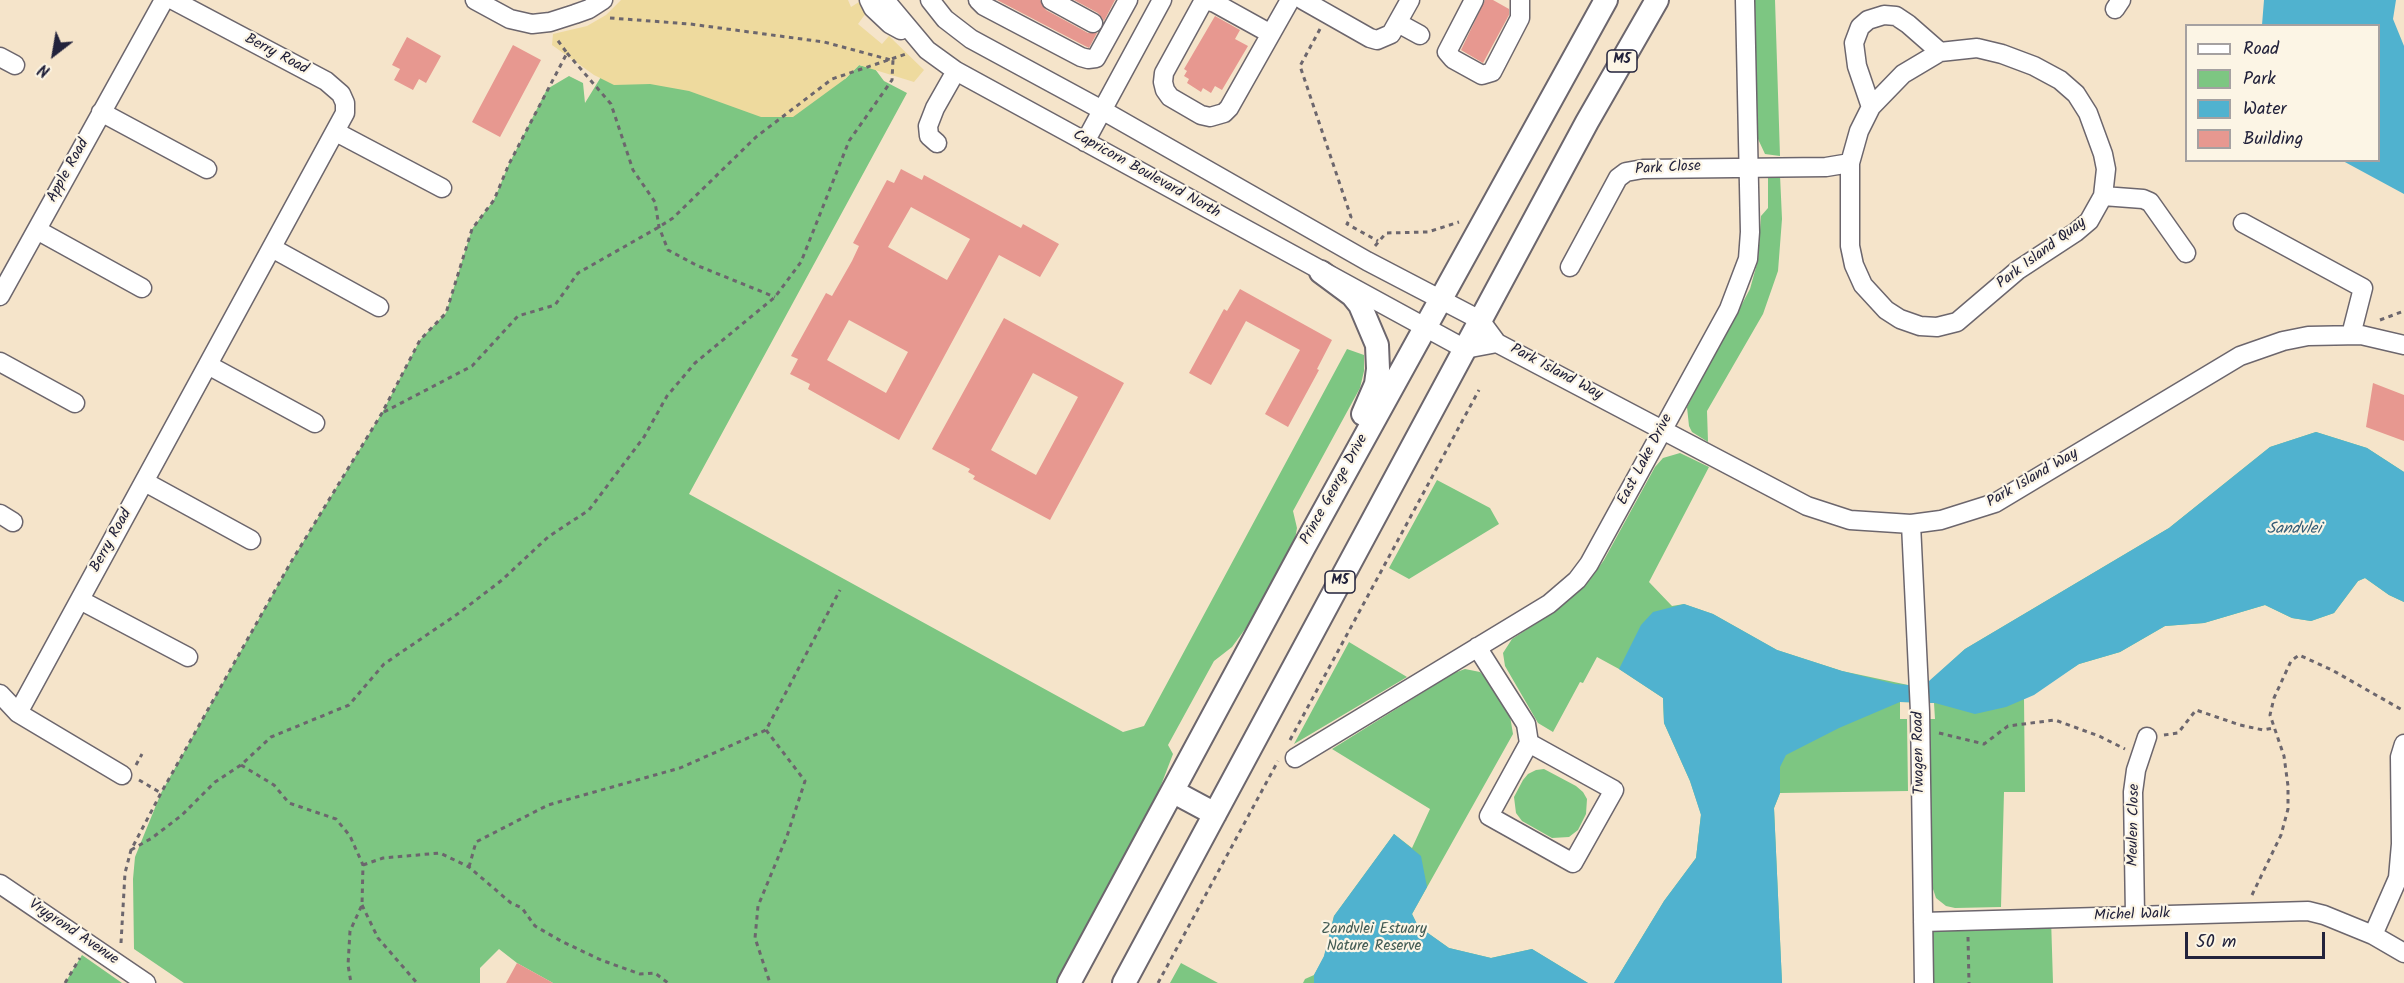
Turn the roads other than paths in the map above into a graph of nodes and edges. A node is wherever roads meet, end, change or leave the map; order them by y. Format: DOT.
graph roads {
  1 [pos="164,0"];
  2 [pos="173,0"];
  3 [pos="475,0"];
  4 [pos="869,0"];
  5 [pos="885,0"];
  6 [pos="930,0"];
  7 [pos="978,0"];
  8 [pos="1051,0"];
  9 [pos="1128,0"];
  10 [pos="1162,0"];
  11 [pos="1290,0"];
  12 [pos="1303,0"];
  13 [pos="1410,0"];
  14 [pos="1474,0"];
  15 [pos="1520,0"];
  16 [pos="1606,0"];
  17 [pos="1657,0"];
  18 [pos="1745,6"];
  19 [pos="603,9"];
  20 [pos="1093,23"];
  21 [pos="1398,23"];
  22 [pos="1271,34"];
  23 [pos="1420,35"];
  24 [pos="913,44"];
  25 [pos="1940,52"];
  26 [pos="956,71"];
  27 [pos="1871,107"];
  28 [pos="1102,110"];
  29 [pos="101,112"];
  30 [pos="336,132"];
  31 [pos="1085,142"];
  32 [pos="937,143"];
  33 [pos="1850,163"];
  34 [pos="1749,166"];
  35 [pos="207,169"];
  36 [pos="442,188"];
  37 [pos="2103,196"];
  38 [pos="2243,223"];
  39 [pos="37,230"];
  40 [pos="272,248"];
  41 [pos="2186,254"];
  42 [pos="1570,267"];
  43 [pos="1321,272"];
  44 [pos="142,288"];
  45 [pos="0,296"];
  46 [pos="1440,300"];
  47 [pos="379,307"];
  48 [pos="1480,320"];
  49 [pos="1424,329"];
  50 [pos="2351,335"];
  51 [pos="1497,343"];
  52 [pos="2404,345"];
  53 [pos="1465,349"];
  54 [pos="0,362"];
  55 [pos="208,365"];
  56 [pos="75,403"];
  57 [pos="315,423"];
  58 [pos="1663,429"];
  59 [pos="145,482"];
  60 [pos="1911,524"];
  61 [pos="251,540"];
  62 [pos="1304,546"];
  63 [pos="80,600"];
  64 [pos="1477,647"];
  65 [pos="188,657"];
  66 [pos="0,694"];
  67 [pos="18,713"];
  68 [pos="2147,737"];
  69 [pos="1529,743"];
  70 [pos="2404,744"];
  71 [pos="1288,752"];
  72 [pos="122,775"];
  73 [pos="1174,792"];
  74 [pos="1215,814"];
  75 [pos="0,884"];
  76 [pos="2135,915"];
  77 [pos="1923,922"];
  78 [pos="2373,935"];
  79 [pos="2404,953"];
  80 [pos="146,983"];
  81 [pos="1069,983"];
  82 [pos="1124,983"];
  83 [pos="1924,983"];
  1 -- 29 [label="street, Apple Road"];
  2 -- 30 [label="street, Berry Road"];
  3 -- 19 [label="street"];
  4 -- 24 [label="street"];
  5 -- 24 [label="street, Capricorn Boulevard North"];
  6 -- 28 [label="street"];
  7 -- 9 [label="street"];
  8 -- 20 [label="street"];
  10 -- 28 [label="street"];
  11 -- 22 [label="street"];
  12 -- 21 [label="street"];
  13 -- 21 [label="street"];
  14 -- 15 [label="street"];
  16 -- 46 [label="main road, Prince George Drive"];
  17 -- 48 [label="main road, M5"];
  18 -- 34 [label="street, East Lake Drive"];
  21 -- 23 [label="street"];
  22 -- 22 [label="street"];
  24 -- 26 [label="street, Capricorn Boulevard North"];
  25 -- 27 [label="street, Park Island Quay"];
  25 -- 27 [label="street"];
  25 -- 37 [label="street, Park Island Quay"];
  26 -- 31 [label="street, Capricorn Boulevard North"];
  26 -- 32 [label="street"];
  27 -- 33 [label="street, Park Island Quay"];
  28 -- 31 [label="street"];
  28 -- 46 [label="street"];
  29 -- 35 [label="street"];
  29 -- 39 [label="street, Apple Road"];
  30 -- 36 [label="street"];
  30 -- 40 [label="street, Berry Road"];
  31 -- 43 [label="street, Capricorn Boulevard North"];
  33 -- 34 [label="street"];
  33 -- 37 [label="street, Park Island Quay"];
  34 -- 42 [label="street, Park Close"];
  34 -- 58 [label="street, East Lake Drive"];
  37 -- 41 [label="street"];
  38 -- 50 [label="street"];
  39 -- 44 [label="street"];
  39 -- 45 [label="street, Apple Road"];
  40 -- 47 [label="street"];
  40 -- 55 [label="street, Berry Road"];
  43 -- 49 [label="street, Capricorn Boulevard North"];
  43 -- 62 [label="main road"];
  46 -- 48 [label="street"];
  46 -- 49 [label="main road, Prince George Drive"];
  48 -- 51 [label="street, Park Island Way"];
  48 -- 53 [label="main road, M5"];
  49 -- 53 [label="street, Capricorn Boulevard North"];
  49 -- 62 [label="main road, Prince George Drive"];
  50 -- 52 [label="street, Park Island Way"];
  50 -- 60 [label="street, Park Island Way"];
  51 -- 53 [label="street, Park Island Way"];
  51 -- 58 [label="street, Park Island Way"];
  53 -- 74 [label="main road, M5"];
  54 -- 56 [label="street"];
  55 -- 57 [label="street"];
  55 -- 59 [label="street, Berry Road"];
  58 -- 60 [label="street, Park Island Way"];
  58 -- 64 [label="street, East Lake Drive"];
  59 -- 61 [label="street"];
  59 -- 63 [label="street, Berry Road"];
  60 -- 77 [label="street, Twagen Road"];
  62 -- 73 [label="main road, Prince George Drive"];
  63 -- 65 [label="street"];
  63 -- 67 [label="street, Berry Road"];
  64 -- 69 [label="street"];
  64 -- 71 [label="street, East Lake Drive"];
  66 -- 67 [label="street"];
  67 -- 72 [label="street"];
  68 -- 76 [label="street, Meulen Close"];
  69 -- 69 [label="street"];
  70 -- 78 [label="street"];
  73 -- 74 [label="main road"];
  73 -- 81 [label="main road, Prince George Drive"];
  74 -- 82 [label="main road, M5"];
  75 -- 80 [label="street, Vrygrond Avenue"];
  76 -- 77 [label="street, Michel Walk"];
  76 -- 78 [label="street, Michel Walk"];
  77 -- 83 [label="street, Twagen Road"];
  78 -- 79 [label="street, Michel Walk"];
}
